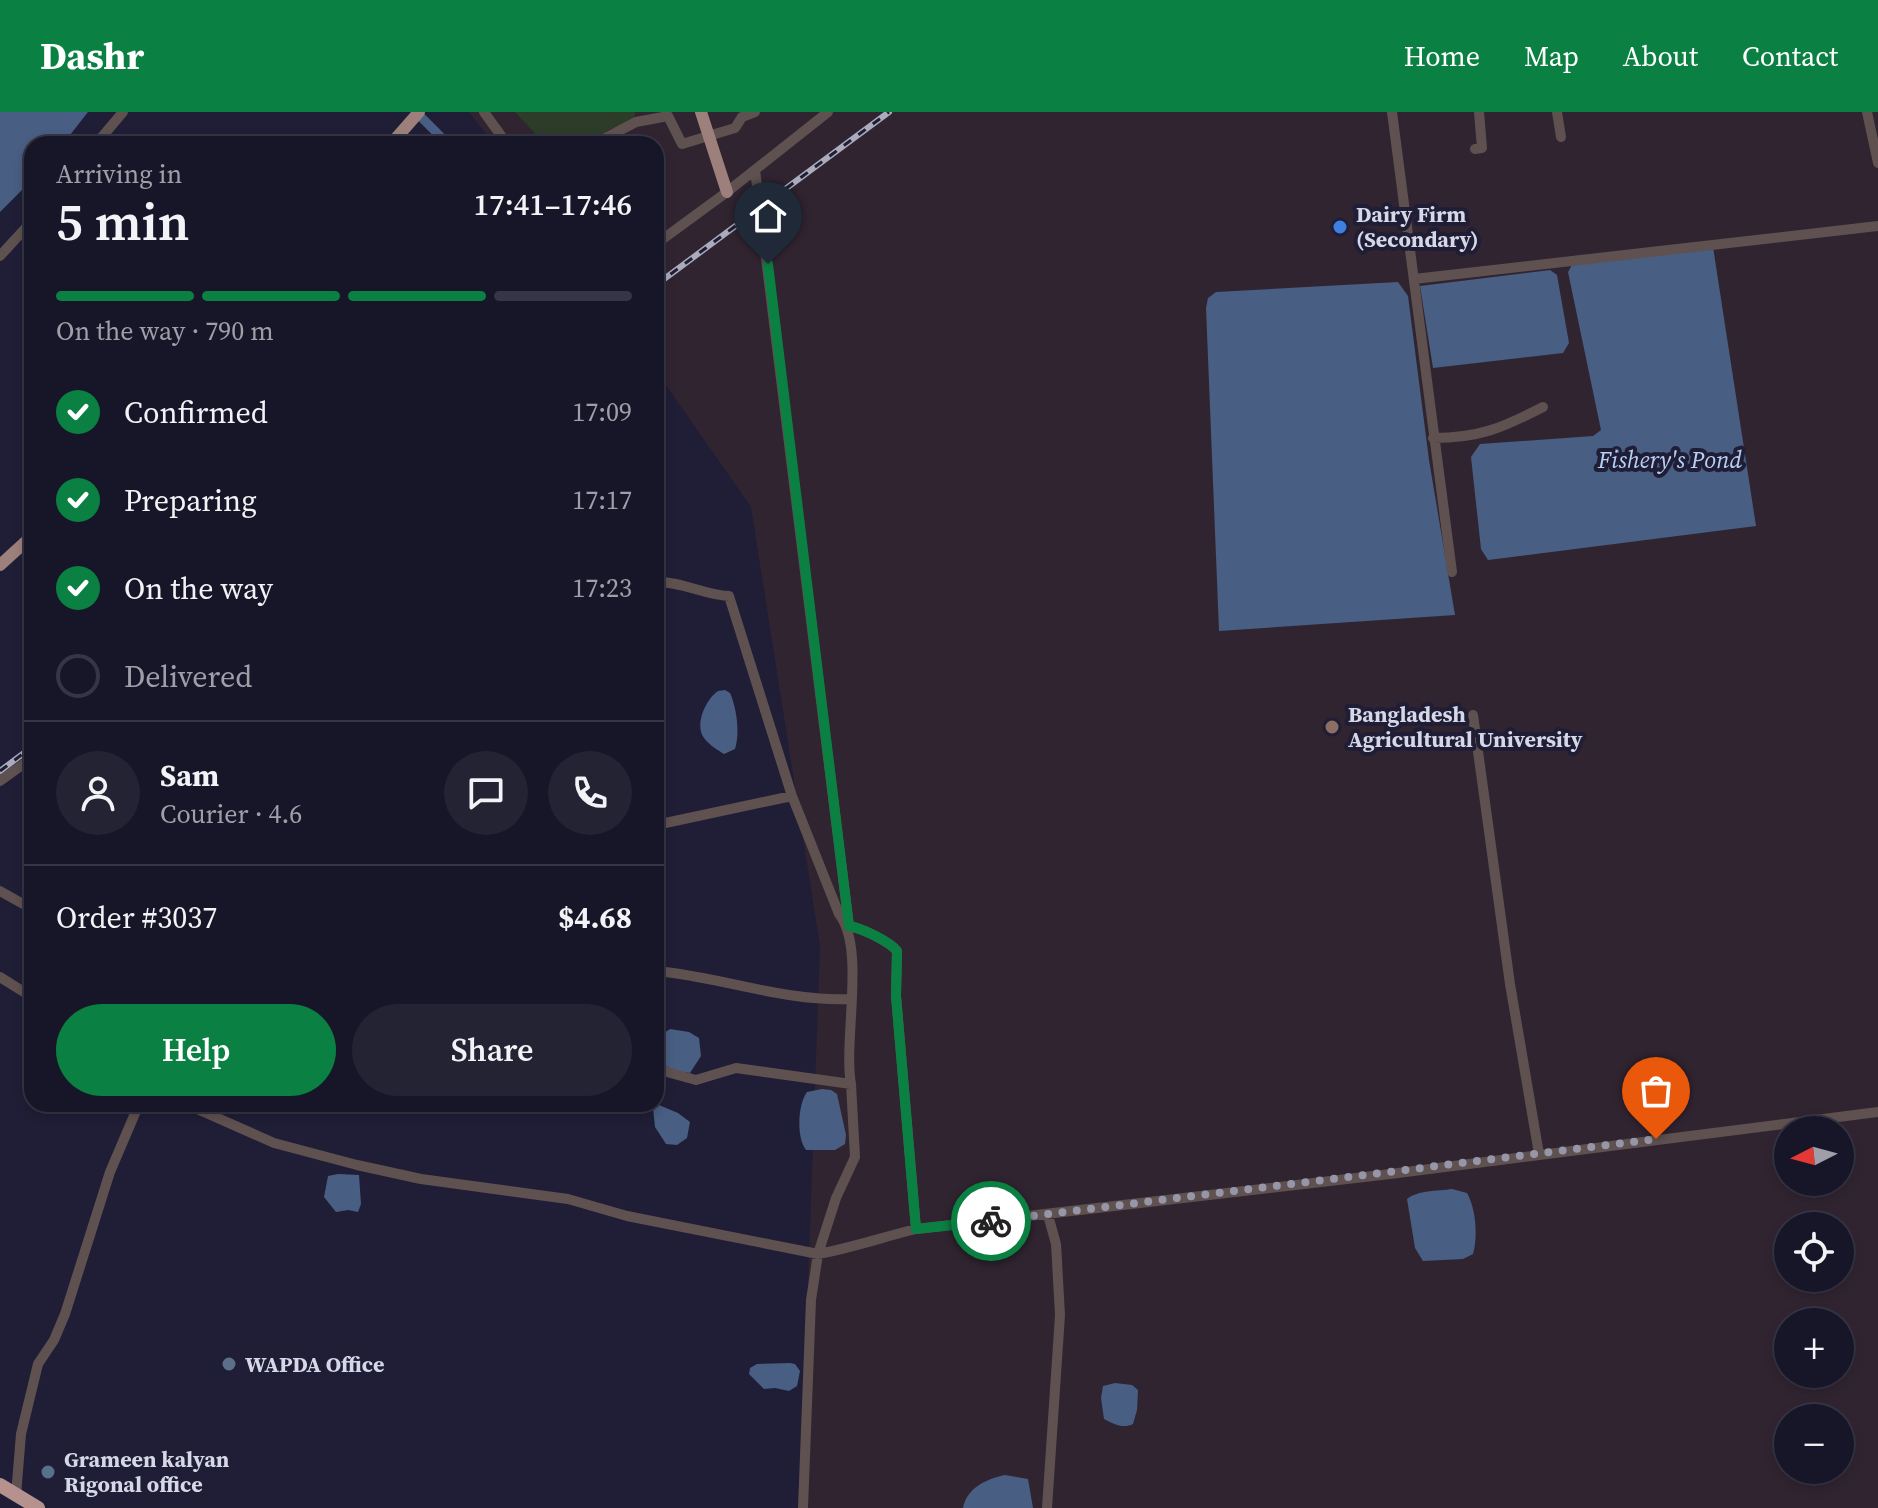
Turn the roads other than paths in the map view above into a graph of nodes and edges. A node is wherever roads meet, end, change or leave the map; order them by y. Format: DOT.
graph roads {
  1 [pos="123,112"];
  2 [pos="419,112"];
  3 [pos="484,112"];
  4 [pos="701,112"];
  5 [pos="755,112"];
  6 [pos="828,112"];
  7 [pos="1392,112"];
  8 [pos="1479,112"];
  9 [pos="1557,112"];
  10 [pos="1867,112"];
  11 [pos="709,135"];
  12 [pos="103,136"];
  13 [pos="398,136"];
  14 [pos="501,136"];
  15 [pos="609,136"];
  16 [pos="1561,137"];
  17 [pos="1475,149"];
  18 [pos="1878,163"];
  19 [pos="755,170"];
  20 [pos="727,192"];
  21 [pos="1878,226"];
  22 [pos="24,230"];
  23 [pos="664,238"];
  24 [pos="0,256"];
  25 [pos="1414,279"];
  26 [pos="1543,407"];
  27 [pos="1433,438"];
  28 [pos="24,543"];
  29 [pos="0,565"];
  30 [pos="1452,572"];
  31 [pos="664,581"];
  32 [pos="1473,715"];
  33 [pos="24,764"];
  34 [pos="0,781"];
  35 [pos="792,796"];
  36 [pos="664,823"];
  37 [pos="0,891"];
  38 [pos="24,904"];
  39 [pos="849,926"];
  40 [pos="664,972"];
  41 [pos="0,977"];
  42 [pos="24,992"];
  43 [pos="851,999"];
  44 [pos="664,1071"];
  45 [pos="851,1084"];
  46 [pos="136,1112"];
  47 [pos="204,1112"];
  48 [pos="1878,1112"];
  49 [pos="1539,1154"];
  50 [pos="1048,1215"];
  51 [pos="916,1229"];
  52 [pos="818,1254"];
  53 [pos="0,1485"];
  54 [pos="16,1495"];
  55 [pos="38,1508"];
  56 [pos="803,1508"];
  57 [pos="1047,1508"];
  1 -- 12 [label="street"];
  2 -- 13 [label="main road"];
  3 -- 14 [label="street"];
  4 -- 11 [label="main road"];
  5 -- 11 [label="street"];
  6 -- 19 [label="street"];
  7 -- 25 [label="street"];
  8 -- 17 [label="street"];
  9 -- 16 [label="street"];
  10 -- 18 [label="street"];
  11 -- 15 [label="street"];
  11 -- 20 [label="main road"];
  19 -- 20 [label="street"];
  19 -- 39 [label="street"];
  20 -- 23 [label="street"];
  21 -- 25 [label="street"];
  22 -- 24 [label="street"];
  25 -- 27 [label="street"];
  26 -- 27 [label="street"];
  27 -- 30 [label="street"];
  28 -- 29 [label="main road"];
  31 -- 35 [label="street"];
  32 -- 49 [label="street"];
  33 -- 34 [label="street"];
  35 -- 36 [label="street"];
  35 -- 39 [label="street"];
  37 -- 38 [label="street"];
  39 -- 43 [label="street"];
  39 -- 51 [label="street"];
  40 -- 43 [label="street"];
  41 -- 42 [label="street"];
  43 -- 45 [label="street"];
  44 -- 45 [label="street"];
  45 -- 52 [label="street"];
  46 -- 54 [label="street"];
  47 -- 52 [label="street"];
  48 -- 49 [label="street"];
  49 -- 50 [label="street"];
  50 -- 51 [label="street"];
  50 -- 57 [label="street"];
  51 -- 52 [label="street"];
  52 -- 56 [label="street"];
  53 -- 54 [label="highway"];
  54 -- 55 [label="highway"];
}
